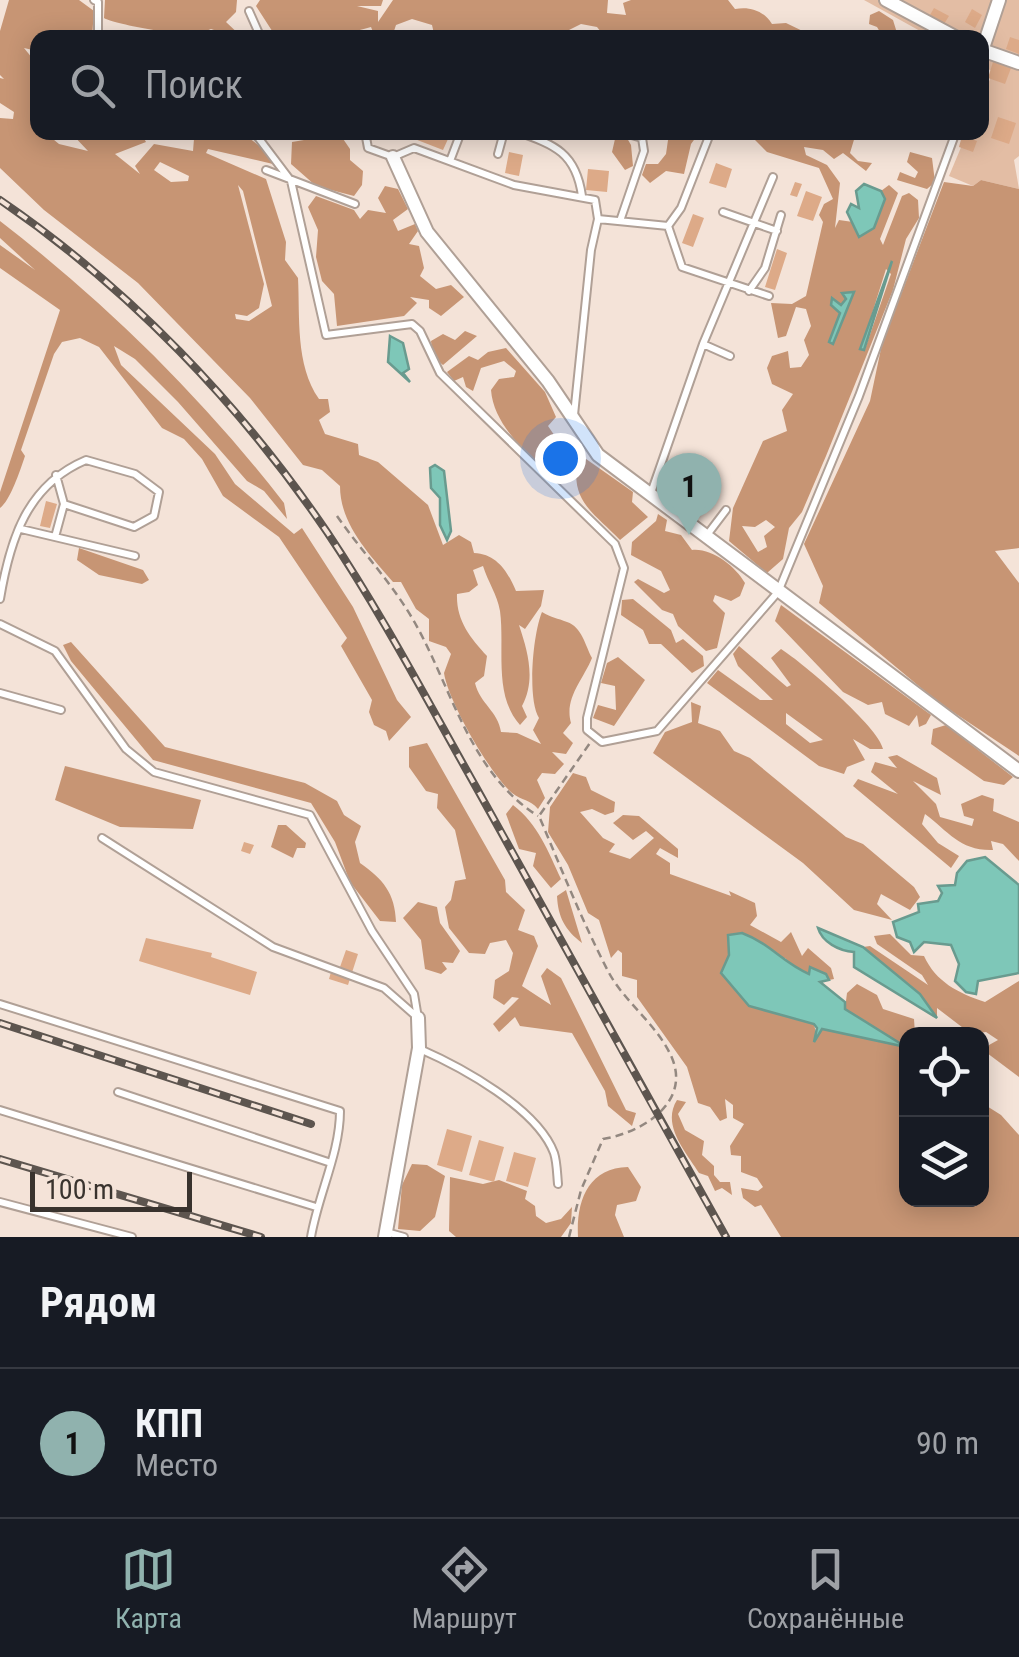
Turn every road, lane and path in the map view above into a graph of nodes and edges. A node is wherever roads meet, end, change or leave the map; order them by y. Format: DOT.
graph roads {
  1 [pos="94,0"];
  2 [pos="886,0"];
  3 [pos="999,0"];
  4 [pos="249,11"];
  5 [pos="98,30"];
  6 [pos="257,30"];
  7 [pos="942,30"];
  8 [pos="989,30"];
  9 [pos="989,53"];
  10 [pos="1019,63"];
  11 [pos="260,140"];
  12 [pos="366,140"];
  13 [pos="458,140"];
  14 [pos="502,140"];
  15 [pos="540,140"];
  16 [pos="642,140"];
  17 [pos="708,140"];
  18 [pos="953,140"];
  19 [pos="498,154"];
  20 [pos="393,157"];
  21 [pos="450,162"];
  22 [pos="266,170"];
  23 [pos="773,176"];
  24 [pos="290,180"];
  25 [pos="582,196"];
  26 [pos="356,204"];
  27 [pos="723,212"];
  28 [pos="781,215"];
  29 [pos="598,219"];
  30 [pos="620,221"];
  31 [pos="755,224"];
  32 [pos="668,226"];
  33 [pos="777,231"];
  34 [pos="728,285"];
  35 [pos="749,290"];
  36 [pos="769,296"];
  37 [pos="703,344"];
  38 [pos="730,356"];
  39 [pos="574,422"];
  40 [pos="56,476"];
  41 [pos="650,494"];
  42 [pos="64,504"];
  43 [pos="726,510"];
  44 [pos="337,516"];
  45 [pos="21,528"];
  46 [pos="706,536"];
  47 [pos="55,537"];
  48 [pos="135,556"];
  49 [pos="778,592"];
  50 [pos="0,599"];
  51 [pos="0,624"];
  52 [pos="0,693"];
  53 [pos="61,710"];
  54 [pos="594,738"];
  55 [pos="1019,771"];
  56 [pos="539,816"];
  57 [pos="102,838"];
  58 [pos="0,1004"];
  59 [pos="418,1018"];
  60 [pos="419,1048"];
  61 [pos="118,1092"];
  62 [pos="0,1110"];
  63 [pos="328,1162"];
  64 [pos="558,1184"];
  65 [pos="0,1202"];
  66 [pos="316,1207"];
  67 [pos="386,1234"];
  68 [pos="132,1237"];
  69 [pos="311,1237"];
  70 [pos="404,1237"];
  71 [pos="570,1237"];
  1 -- 5 [label="lane"];
  2 -- 7 [label="street"];
  3 -- 8 [label="street"];
  4 -- 6 [label="lane"];
  9 -- 10 [label="street"];
  11 -- 24 [label="lane"];
  12 -- 20 [label="lane"];
  13 -- 21 [label="lane"];
  14 -- 19 [label="lane"];
  15 -- 25 [label="lane"];
  16 -- 30 [label="lane"];
  17 -- 32 [label="lane"];
  18 -- 49 [label="lane"];
  20 -- 21 [label="lane"];
  20 -- 39 [label="street"];
  21 -- 25 [label="lane"];
  22 -- 24 [label="lane"];
  23 -- 31 [label="lane"];
  24 -- 26 [label="lane"];
  24 -- 54 [label="lane"];
  25 -- 29 [label="lane"];
  27 -- 31 [label="lane"];
  28 -- 33 [label="lane"];
  29 -- 30 [label="lane"];
  29 -- 39 [label="lane"];
  30 -- 32 [label="lane"];
  31 -- 33 [label="lane"];
  31 -- 34 [label="lane"];
  32 -- 34 [label="lane"];
  33 -- 35 [label="lane"];
  34 -- 35 [label="lane"];
  34 -- 37 [label="lane"];
  35 -- 36 [label="lane"];
  37 -- 38 [label="lane"];
  37 -- 41 [label="lane"];
  39 -- 41 [label="street"];
  40 -- 42 [label="lane"];
  40 -- 42 [label="lane"];
  40 -- 45 [label="lane"];
  41 -- 46 [label="street"];
  42 -- 47 [label="lane"];
  43 -- 46 [label="lane"];
  44 -- 56 [label="path"];
  45 -- 47 [label="lane"];
  45 -- 50 [label="lane"];
  46 -- 49 [label="street"];
  47 -- 48 [label="lane"];
  49 -- 54 [label="lane"];
  49 -- 55 [label="street"];
  51 -- 59 [label="lane"];
  52 -- 53 [label="lane"];
  54 -- 56 [label="path"];
  56 -- 71 [label="path"];
  57 -- 59 [label="lane"];
  58 -- 63 [label="lane"];
  59 -- 60 [label="street"];
  60 -- 64 [label="lane"];
  60 -- 67 [label="street"];
  61 -- 63 [label="lane"];
  62 -- 66 [label="lane"];
  63 -- 66 [label="lane"];
  65 -- 68 [label="lane"];
  66 -- 69 [label="lane"];
  67 -- 70 [label="lane"];
}
